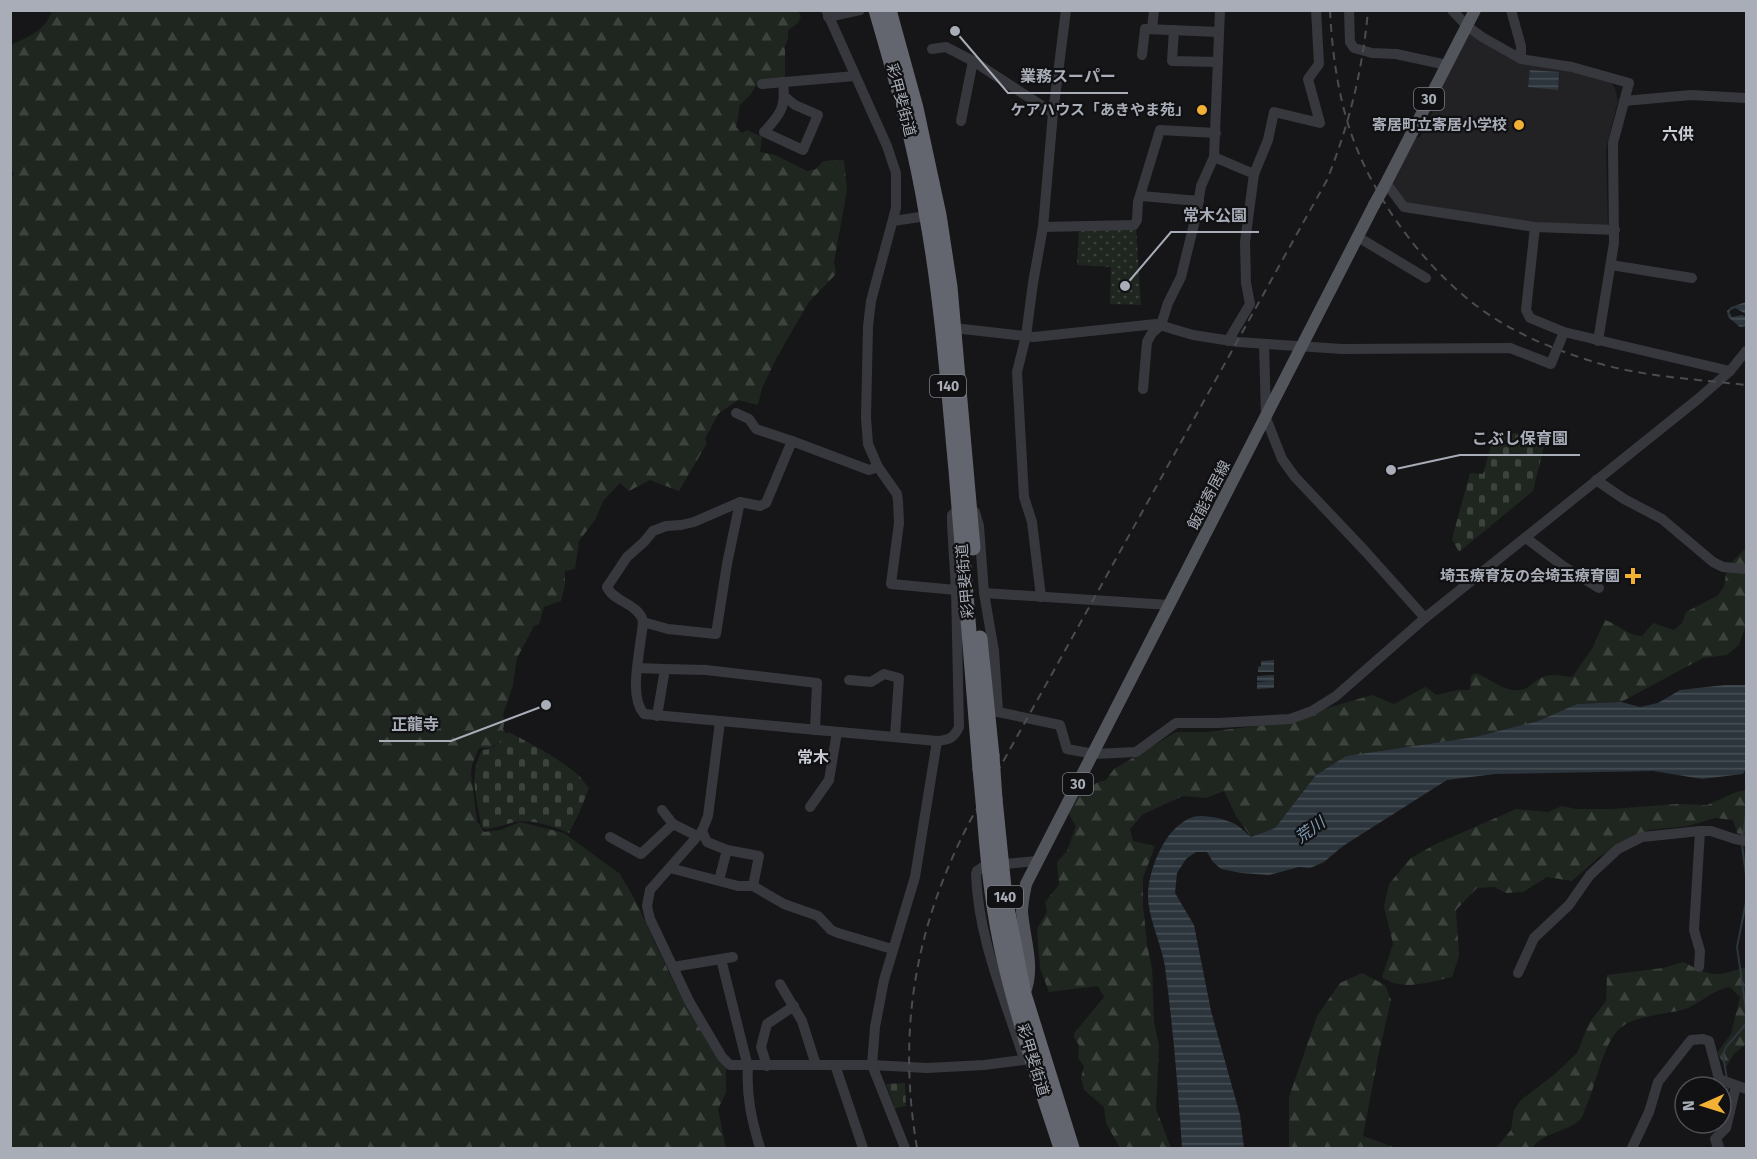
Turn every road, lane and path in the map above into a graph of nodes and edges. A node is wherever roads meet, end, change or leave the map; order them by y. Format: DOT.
graph roads {
  1 [pos="860,10"];
  2 [pos="876,10"];
  3 [pos="889,10"];
  4 [pos="1066,10"];
  5 [pos="1154,10"];
  6 [pos="1220,10"];
  7 [pos="1316,10"];
  8 [pos="1348,10"];
  9 [pos="1452,10"];
  10 [pos="1474,10"];
  11 [pos="1511,10"];
  12 [pos="827,14"];
  13 [pos="1467,26"];
  14 [pos="1152,29"];
  15 [pos="1174,30"];
  16 [pos="1220,32"];
  17 [pos="932,49"];
  18 [pos="1142,55"];
  19 [pos="1521,59"];
  20 [pos="973,61"];
  21 [pos="1218,62"];
  22 [pos="1447,65"];
  23 [pos="855,76"];
  24 [pos="783,82"];
  25 [pos="762,84"];
  26 [pos="784,96"];
  27 [pos="1746,98"];
  28 [pos="1624,101"];
  29 [pos="1053,113"];
  30 [pos="961,121"];
  31 [pos="1216,133"];
  32 [pos="1214,157"];
  33 [pos="1254,174"];
  34 [pos="1385,185"];
  35 [pos="1141,196"];
  36 [pos="1199,201"];
  37 [pos="927,216"];
  38 [pos="893,221"];
  39 [pos="1043,227"];
  40 [pos="1535,227"];
  41 [pos="1615,230"];
  42 [pos="1358,237"];
  43 [pos="1611,265"];
  44 [pos="1426,278"];
  45 [pos="1692,278"];
  46 [pos="1161,325"];
  47 [pos="954,328"];
  48 [pos="1563,334"];
  49 [pos="1026,336"];
  50 [pos="1598,340"];
  51 [pos="1228,341"];
  52 [pos="1263,344"];
  53 [pos="1303,346"];
  54 [pos="1746,351"];
  55 [pos="1730,371"];
  56 [pos="1143,388"];
  57 [pos="736,414"];
  58 [pos="1266,418"];
  59 [pos="792,441"];
  60 [pos="878,467"];
  61 [pos="1596,480"];
  62 [pos="740,502"];
  63 [pos="964,509"];
  64 [pos="1526,538"];
  65 [pos="1746,569"];
  66 [pos="1599,588"];
  67 [pos="956,590"];
  68 [pos="984,593"];
  69 [pos="1041,597"];
  70 [pos="1169,605"];
  71 [pos="1425,618"];
  72 [pos="643,622"];
  73 [pos="638,668"];
  74 [pos="665,669"];
  75 [pos="849,680"];
  76 [pos="657,716"];
  77 [pos="720,722"];
  78 [pos="815,730"];
  79 [pos="837,732"];
  80 [pos="895,736"];
  81 [pos="937,741"];
  82 [pos="1094,754"];
  83 [pos="810,807"];
  84 [pos="662,810"];
  85 [pos="673,824"];
  86 [pos="1700,831"];
  87 [pos="699,833"];
  88 [pos="610,837"];
  89 [pos="1746,841"];
  90 [pos="727,850"];
  91 [pos="1036,861"];
  92 [pos="1006,864"];
  93 [pos="983,867"];
  94 [pos="670,868"];
  95 [pos="719,880"];
  96 [pos="753,886"];
  97 [pos="892,949"];
  98 [pos="733,957"];
  99 [pos="721,959"];
  100 [pos="1699,967"];
  101 [pos="674,968"];
  102 [pos="1518,973"];
  103 [pos="780,984"];
  104 [pos="1019,996"];
  105 [pos="794,1006"];
  106 [pos="1033,1058"];
  107 [pos="816,1065"];
  108 [pos="835,1065"];
  109 [pos="872,1065"];
  110 [pos="767,1066"];
  111 [pos="748,1067"];
  112 [pos="1741,1088"];
  113 [pos="759,1149"];
  114 [pos="863,1149"];
  115 [pos="905,1149"];
  116 [pos="1061,1149"];
  117 [pos="1072,1149"];
  118 [pos="1632,1149"];
  119 [pos="1718,1149"];
  1 -- 12 [label="street"];
  2 -- 37 [label="highway, 彩甲斐街道 / 140"];
  3 -- 47 [label="highway, 彩甲斐街道 / 140"];
  4 -- 29 [label="street"];
  5 -- 14 [label="street"];
  6 -- 16 [label="street"];
  7 -- 33 [label="street"];
  8 -- 22 [label="street"];
  9 -- 13 [label="street"];
  10 -- 13 [label="main road, 飯能寄居線 / 30"];
  11 -- 19 [label="street"];
  12 -- 23 [label="street"];
  13 -- 19 [label="street"];
  13 -- 22 [label="main road, 飯能寄居線 / 30"];
  14 -- 15 [label="street"];
  14 -- 18 [label="street"];
  15 -- 16 [label="street"];
  15 -- 21 [label="street"];
  16 -- 21 [label="street"];
  17 -- 20 [label="street"];
  19 -- 28 [label="street"];
  20 -- 29 [label="street"];
  20 -- 30 [label="street"];
  21 -- 31 [label="street"];
  22 -- 34 [label="main road, 飯能寄居線 / 30"];
  23 -- 24 [label="street"];
  23 -- 38 [label="street"];
  24 -- 25 [label="street"];
  24 -- 26 [label="street"];
  26 -- 26 [label="street"];
  27 -- 28 [label="street"];
  28 -- 41 [label="street"];
  29 -- 39 [label="street"];
  31 -- 32 [label="street"];
  31 -- 35 [label="street"];
  32 -- 33 [label="street"];
  32 -- 36 [label="street"];
  33 -- 51 [label="street"];
  34 -- 40 [label="street"];
  34 -- 42 [label="main road, 飯能寄居線 / 30, bridge"];
  35 -- 36 [label="street"];
  35 -- 39 [label="street"];
  36 -- 46 [label="street"];
  37 -- 38 [label="street"];
  37 -- 63 [label="highway, 彩甲斐街道 / 140"];
  38 -- 60 [label="street"];
  39 -- 49 [label="street"];
  40 -- 41 [label="street"];
  40 -- 48 [label="street"];
  41 -- 43 [label="street"];
  42 -- 44 [label="street"];
  42 -- 53 [label="main road, 飯能寄居線 / 30"];
  43 -- 45 [label="street"];
  43 -- 50 [label="street"];
  46 -- 49 [label="street"];
  46 -- 51 [label="street"];
  46 -- 56 [label="street"];
  47 -- 49 [label="street"];
  47 -- 63 [label="highway, 彩甲斐街道 / 140"];
  48 -- 50 [label="street"];
  48 -- 53 [label="street, bridge"];
  49 -- 69 [label="street"];
  50 -- 55 [label="street"];
  51 -- 52 [label="street"];
  52 -- 53 [label="street"];
  52 -- 58 [label="street"];
  53 -- 58 [label="main road, 飯能寄居線 / 30"];
  54 -- 55 [label="street"];
  55 -- 61 [label="street"];
  57 -- 59 [label="street"];
  58 -- 70 [label="main road, 飯能寄居線 / 30"];
  58 -- 71 [label="street"];
  59 -- 60 [label="street"];
  59 -- 62 [label="street"];
  60 -- 67 [label="street"];
  61 -- 64 [label="street"];
  61 -- 65 [label="street"];
  62 -- 72 [label="street"];
  62 -- 72 [label="street"];
  63 -- 67 [label="street"];
  63 -- 68 [label="street"];
  63 -- 104 [label="highway, 彩甲斐街道 / 140, bridge"];
  63 -- 104 [label="highway, 彩甲斐街道 / 140, bridge"];
  64 -- 66 [label="street"];
  64 -- 71 [label="street"];
  67 -- 81 [label="street"];
  68 -- 69 [label="street"];
  68 -- 82 [label="street"];
  69 -- 70 [label="street"];
  70 -- 82 [label="main road, 飯能寄居線 / 30"];
  71 -- 82 [label="street"];
  72 -- 73 [label="street"];
  73 -- 74 [label="street"];
  73 -- 76 [label="street"];
  74 -- 76 [label="street"];
  74 -- 78 [label="street"];
  75 -- 80 [label="street"];
  76 -- 77 [label="street"];
  77 -- 78 [label="street"];
  77 -- 87 [label="street"];
  78 -- 79 [label="street"];
  79 -- 80 [label="street"];
  79 -- 83 [label="street"];
  80 -- 81 [label="street"];
  81 -- 97 [label="street"];
  82 -- 91 [label="main road, 飯能寄居線 / 30"];
  84 -- 85 [label="street"];
  85 -- 87 [label="street"];
  85 -- 88 [label="street"];
  86 -- 89 [label="street"];
  86 -- 100 [label="street"];
  86 -- 102 [label="street"];
  87 -- 90 [label="street"];
  87 -- 94 [label="street"];
  90 -- 95 [label="street"];
  90 -- 96 [label="street"];
  91 -- 92 [label="street"];
  91 -- 104 [label="main road, 飯能寄居線 / 30"];
  93 -- 106 [label="street"];
  94 -- 95 [label="street"];
  94 -- 101 [label="street"];
  95 -- 96 [label="street"];
  96 -- 97 [label="street"];
  97 -- 109 [label="street"];
  98 -- 99 [label="street"];
  99 -- 101 [label="street"];
  99 -- 111 [label="street"];
  101 -- 111 [label="street"];
  103 -- 105 [label="street"];
  104 -- 106 [label="highway, 彩甲斐街道 / 140"];
  105 -- 107 [label="street"];
  105 -- 110 [label="street"];
  106 -- 109 [label="street"];
  106 -- 116 [label="highway, 彩甲斐街道 / 140"];
  106 -- 117 [label="highway, 彩甲斐街道 / 140"];
  107 -- 108 [label="street"];
  107 -- 110 [label="street"];
  108 -- 109 [label="street"];
  108 -- 114 [label="street"];
  109 -- 115 [label="street"];
  110 -- 111 [label="street"];
  111 -- 113 [label="street"];
  112 -- 118 [label="street"];
  112 -- 119 [label="street"];
}
